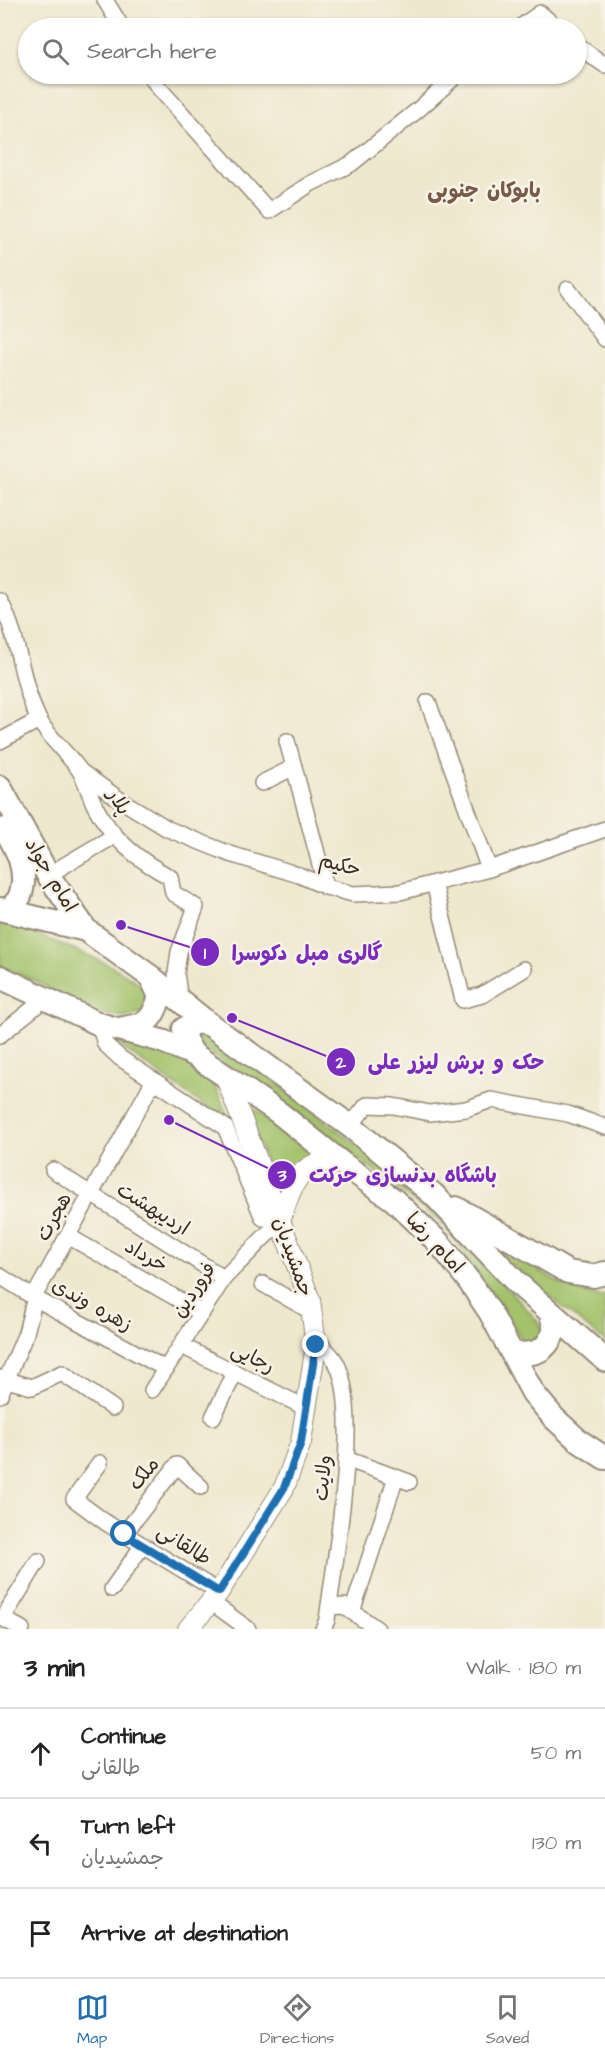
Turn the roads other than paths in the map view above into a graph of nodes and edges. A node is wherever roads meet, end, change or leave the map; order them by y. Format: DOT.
graph roads {
  1 [pos="105,0"];
  2 [pos="116,18"];
  3 [pos="587,53"];
  4 [pos="605,65"];
  5 [pos="157,84"];
  6 [pos="447,84"];
  7 [pos="568,289"];
  8 [pos="605,339"];
  9 [pos="0,601"];
  10 [pos="428,702"];
  11 [pos="39,720"];
  12 [pos="0,741"];
  13 [pos="287,741"];
  14 [pos="294,767"];
  15 [pos="80,771"];
  16 [pos="262,783"];
  17 [pos="0,787"];
  18 [pos="0,820"];
  19 [pos="605,830"];
  20 [pos="114,836"];
  21 [pos="489,869"];
  22 [pos="48,875"];
  23 [pos="434,883"];
  24 [pos="326,887"];
  25 [pos="4,910"];
  26 [pos="86,930"];
  27 [pos="524,969"];
  28 [pos="0,977"];
  29 [pos="152,977"];
  30 [pos="46,998"];
  31 [pos="180,1000"];
  32 [pos="209,1023"];
  33 [pos="109,1027"];
  34 [pos="0,1035"];
  35 [pos="193,1054"];
  36 [pos="225,1075"];
  37 [pos="154,1080"];
  38 [pos="350,1126"];
  39 [pos="605,1127"];
  40 [pos="343,1164"];
  41 [pos="53,1170"];
  42 [pos="91,1194"];
  43 [pos="434,1195"];
  44 [pos="272,1220"];
  45 [pos="68,1236"];
  46 [pos="605,1273"];
  47 [pos="0,1276"];
  48 [pos="224,1278"];
  49 [pos="263,1284"];
  50 [pos="35,1298"];
  51 [pos="312,1312"];
  52 [pos="202,1313"];
  53 [pos="550,1314"];
  54 [pos="315,1338"];
  55 [pos="182,1346"];
  56 [pos="513,1354"];
  57 [pos="605,1360"];
  58 [pos="166,1370"];
  59 [pos="235,1372"];
  60 [pos="3,1379"];
  61 [pos="152,1390"];
  62 [pos="0,1395"];
  63 [pos="113,1408"];
  64 [pos="306,1408"];
  65 [pos="213,1417"];
  66 [pos="605,1458"];
  67 [pos="346,1459"];
  68 [pos="100,1463"];
  69 [pos="201,1487"];
  70 [pos="124,1534"];
  71 [pos="143,1545"];
  72 [pos="38,1560"];
  73 [pos="112,1589"];
  74 [pos="215,1597"];
  75 [pos="329,1607"];
  76 [pos="352,1612"];
  77 [pos="2,1617"];
  78 [pos="22,1629"];
  79 [pos="188,1629"];
  80 [pos="248,1629"];
  81 [pos="323,1629"];
  82 [pos="377,1629"];
  1 -- 2 [label="street"];
  3 -- 4 [label="street"];
  5 -- 6 [label="street"];
  7 -- 8 [label="street"];
  9 -- 11 [label="street, پلار"];
  10 -- 21 [label="street"];
  11 -- 12 [label="street"];
  11 -- 15 [label="street, پلار"];
  13 -- 14 [label="street"];
  14 -- 16 [label="street"];
  14 -- 24 [label="street"];
  15 -- 20 [label="street, پلار"];
  15 -- 24 [label="street, حکیم"];
  17 -- 22 [label="main road, امام جواد"];
  18 -- 25 [label="main road, امام جواد"];
  19 -- 21 [label="street, حکیم"];
  20 -- 22 [label="street"];
  20 -- 31 [label="street, پلار"];
  21 -- 23 [label="street, حکیم"];
  22 -- 26 [label="main road, امام جواد"];
  23 -- 24 [label="street, حکیم"];
  23 -- 27 [label="street"];
  25 -- 26 [label="main road"];
  26 -- 29 [label="main road, امام رضا"];
  28 -- 30 [label="main road, امام رضا"];
  29 -- 31 [label="main road, امام رضا"];
  29 -- 33 [label="main road"];
  30 -- 33 [label="main road, امام رضا"];
  30 -- 34 [label="street"];
  31 -- 32 [label="main road, امام رضا"];
  32 -- 35 [label="main road"];
  32 -- 38 [label="main road, امام رضا"];
  33 -- 35 [label="main road, امام رضا"];
  33 -- 37 [label="street"];
  35 -- 36 [label="main road, امام رضا"];
  36 -- 40 [label="main road, امام رضا"];
  36 -- 44 [label="street, جمشیدیان"];
  37 -- 42 [label="street, هجرت"];
  37 -- 44 [label="street"];
  38 -- 39 [label="street"];
  38 -- 43 [label="main road, امام رضا"];
  40 -- 44 [label="street"];
  40 -- 56 [label="main road, امام رضا"];
  41 -- 42 [label="street, اردیبهشت"];
  42 -- 45 [label="street, هجرت"];
  42 -- 48 [label="street, اردیبهشت"];
  43 -- 46 [label="main road"];
  43 -- 53 [label="main road, امام رضا"];
  44 -- 48 [label="street, فروردین"];
  44 -- 51 [label="street, جمشیدیان"];
  45 -- 50 [label="street, هجرت"];
  45 -- 52 [label="street, خرداد"];
  47 -- 50 [label="street, زهره وندی"];
  48 -- 52 [label="street, فروردین"];
  49 -- 51 [label="street"];
  50 -- 58 [label="street, زهره وندی"];
  50 -- 60 [label="street, هجرت"];
  51 -- 54 [label="street, جمشیدیان"];
  52 -- 55 [label="street, فروردین"];
  53 -- 56 [label="main road"];
  53 -- 57 [label="main road, امام رضا"];
  54 -- 64 [label="street, جمشیدیان"];
  54 -- 67 [label="street, ولایت"];
  55 -- 58 [label="street, فروردین"];
  55 -- 59 [label="street, رجایی"];
  56 -- 66 [label="main road, امام رضا"];
  58 -- 61 [label="street, فروردین"];
  59 -- 64 [label="street, رجایی"];
  59 -- 65 [label="street"];
  60 -- 62 [label="street, هجرت"];
  60 -- 63 [label="street"];
  64 -- 74 [label="street, جمشیدیان"];
  67 -- 75 [label="street, ولایت"];
  67 -- 76 [label="street"];
  68 -- 70 [label="street, طالقانی"];
  69 -- 70 [label="street, ملک"];
  70 -- 71 [label="street, طالقانی"];
  71 -- 73 [label="street"];
  71 -- 74 [label="street, طالقانی"];
  72 -- 77 [label="street"];
  74 -- 79 [label="street, جمشیدیان"];
  74 -- 80 [label="street, طالقانی"];
  75 -- 76 [label="street"];
  75 -- 81 [label="street, ولایت"];
  76 -- 82 [label="street"];
  77 -- 78 [label="street"];
}
